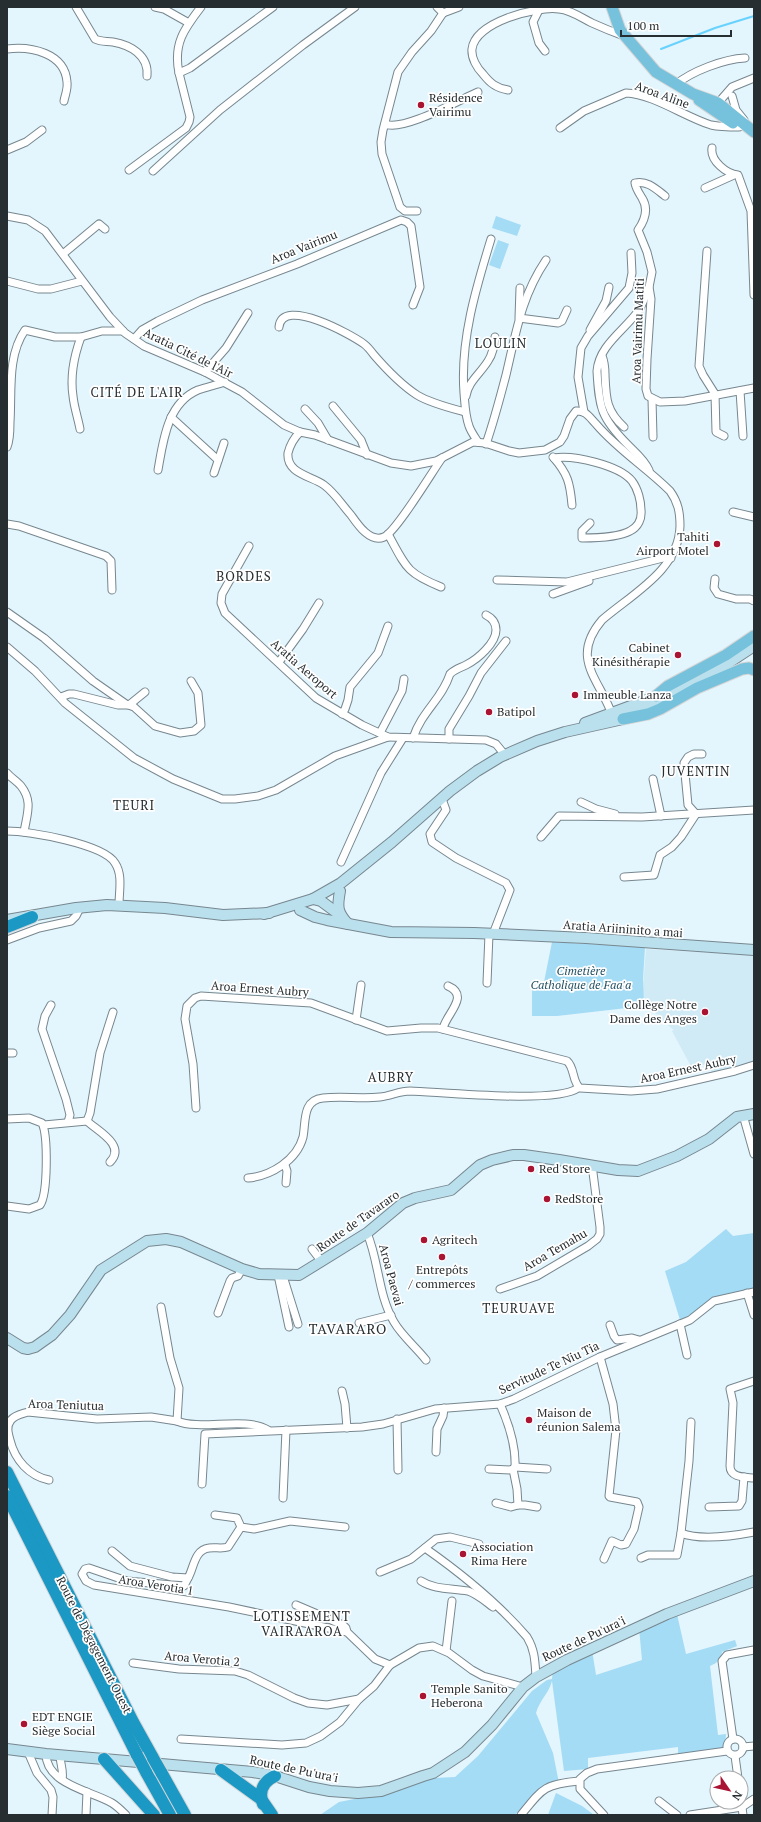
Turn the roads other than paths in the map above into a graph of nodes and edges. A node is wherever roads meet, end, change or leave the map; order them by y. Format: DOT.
graph roads {
  1 [pos="76,7"];
  2 [pos="201,7"];
  3 [pos="273,7"];
  4 [pos="355,7"];
  5 [pos="437,7"];
  6 [pos="460,7"];
  7 [pos="612,7"];
  8 [pos="157,8"];
  9 [pos="539,10"];
  10 [pos="443,13"];
  11 [pos="189,23"];
  12 [pos="627,38"];
  13 [pos="7,49"];
  14 [pos="545,52"];
  15 [pos="745,58"];
  16 [pos="179,73"];
  17 [pos="147,76"];
  18 [pos="754,78"];
  19 [pos="738,84"];
  20 [pos="675,85"];
  21 [pos="508,90"];
  22 [pos="478,92"];
  23 [pos="732,96"];
  24 [pos="64,100"];
  25 [pos="716,106"];
  26 [pos="385,124"];
  27 [pos="739,127"];
  28 [pos="560,128"];
  29 [pos="42,130"];
  30 [pos="753,133"];
  31 [pos="712,148"];
  32 [pos="7,150"];
  33 [pos="129,170"];
  34 [pos="153,171"];
  35 [pos="734,175"];
  36 [pos="706,188"];
  37 [pos="665,196"];
  38 [pos="417,211"];
  39 [pos="7,216"];
  40 [pos="105,229"];
  41 [pos="491,239"];
  42 [pos="707,251"];
  43 [pos="631,253"];
  44 [pos="63,254"];
  45 [pos="546,260"];
  46 [pos="7,281"];
  47 [pos="82,281"];
  48 [pos="610,287"];
  49 [pos="649,287"];
  50 [pos="520,288"];
  51 [pos="754,295"];
  52 [pos="413,305"];
  53 [pos="567,310"];
  54 [pos="248,313"];
  55 [pos="518,318"];
  56 [pos="279,327"];
  57 [pos="123,331"];
  58 [pos="588,336"];
  59 [pos="81,337"];
  60 [pos="495,337"];
  61 [pos="134,339"];
  62 [pos="602,356"];
  63 [pos="205,372"];
  64 [pos="225,382"];
  65 [pos="754,388"];
  66 [pos="740,391"];
  67 [pos="715,394"];
  68 [pos="652,399"];
  69 [pos="464,404"];
  70 [pos="333,406"];
  71 [pos="305,409"];
  72 [pos="465,412"];
  73 [pos="584,412"];
  74 [pos="171,417"];
  75 [pos="624,427"];
  76 [pos="80,429"];
  77 [pos="300,432"];
  78 [pos="724,436"];
  79 [pos="743,436"];
  80 [pos="653,438"];
  81 [pos="329,440"];
  82 [pos="478,442"];
  83 [pos="224,443"];
  84 [pos="486,444"];
  85 [pos="7,447"];
  86 [pos="548,450"];
  87 [pos="367,455"];
  88 [pos="442,458"];
  89 [pos="554,458"];
  90 [pos="218,460"];
  91 [pos="158,470"];
  92 [pos="214,473"];
  93 [pos="651,473"];
  94 [pos="572,505"];
  95 [pos="733,512"];
  96 [pos="754,517"];
  97 [pos="590,523"];
  98 [pos="7,524"];
  99 [pos="388,534"];
  100 [pos="249,546"];
  101 [pos="671,558"];
  102 [pos="615,571"];
  103 [pos="715,579"];
  104 [pos="497,580"];
  105 [pos="441,587"];
  106 [pos="112,590"];
  107 [pos="553,594"];
  108 [pos="754,602"];
  109 [pos="319,603"];
  110 [pos="7,612"];
  111 [pos="486,616"];
  112 [pos="388,626"];
  113 [pos="754,636"];
  114 [pos="506,641"];
  115 [pos="754,646"];
  116 [pos="7,647"];
  117 [pos="279,662"];
  118 [pos="723,665"];
  119 [pos="754,670"];
  120 [pos="404,679"];
  121 [pos="191,681"];
  122 [pos="145,692"];
  123 [pos="656,696"];
  124 [pos="61,697"];
  125 [pos="129,705"];
  126 [pos="342,714"];
  127 [pos="616,717"];
  128 [pos="380,734"];
  129 [pos="388,737"];
  130 [pos="403,738"];
  131 [pos="413,738"];
  132 [pos="448,739"];
  133 [pos="702,754"];
  134 [pos="505,755"];
  135 [pos="7,773"];
  136 [pos="653,779"];
  137 [pos="442,799"];
  138 [pos="581,802"];
  139 [pos="754,810"];
  140 [pos="696,814"];
  141 [pos="660,816"];
  142 [pos="628,817"];
  143 [pos="7,831"];
  144 [pos="24,832"];
  145 [pos="541,837"];
  146 [pos="392,842"];
  147 [pos="340,862"];
  148 [pos="624,877"];
  149 [pos="340,891"];
  150 [pos="317,900"];
  151 [pos="119,905"];
  152 [pos="80,908"];
  153 [pos="300,910"];
  154 [pos="264,914"];
  155 [pos="340,915"];
  156 [pos="32,917"];
  157 [pos="7,920"];
  158 [pos="348,924"];
  159 [pos="7,926"];
  160 [pos="491,934"];
  161 [pos="7,940"];
  162 [pos="754,950"];
  163 [pos="487,983"];
  164 [pos="362,985"];
  165 [pos="448,986"];
  166 [pos="52,1005"];
  167 [pos="112,1012"];
  168 [pos="356,1020"];
  169 [pos="443,1029"];
  170 [pos="754,1065"];
  171 [pos="578,1088"];
  172 [pos="196,1108"];
  173 [pos="754,1114"];
  174 [pos="742,1115"];
  175 [pos="7,1119"];
  176 [pos="87,1121"];
  177 [pos="68,1122"];
  178 [pos="44,1125"];
  179 [pos="754,1154"];
  180 [pos="110,1162"];
  181 [pos="285,1164"];
  182 [pos="592,1166"];
  183 [pos="248,1178"];
  184 [pos="286,1183"];
  185 [pos="7,1206"];
  186 [pos="367,1233"];
  187 [pos="312,1250"];
  188 [pos="322,1262"];
  189 [pos="242,1269"];
  190 [pos="281,1276"];
  191 [pos="500,1289"];
  192 [pos="751,1292"];
  193 [pos="161,1307"];
  194 [pos="218,1313"];
  195 [pos="754,1315"];
  196 [pos="391,1316"];
  197 [pos="359,1323"];
  198 [pos="298,1324"];
  199 [pos="680,1324"];
  200 [pos="610,1325"];
  201 [pos="289,1327"];
  202 [pos="7,1338"];
  203 [pos="639,1340"];
  204 [pos="687,1355"];
  205 [pos="600,1357"];
  206 [pos="426,1360"];
  207 [pos="754,1381"];
  208 [pos="342,1391"];
  209 [pos="500,1404"];
  210 [pos="444,1408"];
  211 [pos="397,1419"];
  212 [pos="178,1421"];
  213 [pos="691,1422"];
  214 [pos="347,1428"];
  215 [pos="286,1430"];
  216 [pos="270,1431"];
  217 [pos="436,1452"];
  218 [pos="514,1468"];
  219 [pos="489,1469"];
  220 [pos="547,1469"];
  221 [pos="398,1470"];
  222 [pos="7,1472"];
  223 [pos="744,1477"];
  224 [pos="754,1478"];
  225 [pos="49,1480"];
  226 [pos="202,1484"];
  227 [pos="7,1496"];
  228 [pos="283,1498"];
  229 [pos="496,1503"];
  230 [pos="518,1505"];
  231 [pos="537,1507"];
  232 [pos="710,1507"];
  233 [pos="215,1515"];
  234 [pos="242,1527"];
  235 [pos="345,1527"];
  236 [pos="754,1532"];
  237 [pos="681,1533"];
  238 [pos="479,1544"];
  239 [pos="425,1548"];
  240 [pos="112,1551"];
  241 [pos="641,1558"];
  242 [pos="604,1559"];
  243 [pos="380,1572"];
  244 [pos="188,1578"];
  245 [pos="421,1581"];
  246 [pos="754,1581"];
  247 [pos="452,1602"];
  248 [pos="296,1605"];
  249 [pos="503,1612"];
  250 [pos="347,1632"];
  251 [pos="754,1650"];
  252 [pos="446,1651"];
  253 [pos="133,1663"];
  254 [pos="390,1665"];
  255 [pos="536,1677"];
  256 [pos="524,1687"];
  257 [pos="359,1699"];
  258 [pos="181,1739"];
  259 [pos="733,1739"];
  260 [pos="754,1746"];
  261 [pos="743,1747"];
  262 [pos="7,1749"];
  263 [pos="727,1751"];
  264 [pos="28,1752"];
  265 [pos="46,1754"];
  266 [pos="60,1755"];
  267 [pos="735,1756"];
  268 [pos="104,1758"];
  269 [pos="221,1770"];
  270 [pos="737,1770"];
  271 [pos="275,1776"];
  272 [pos="62,1779"];
  273 [pos="578,1781"];
  274 [pos="87,1792"];
  275 [pos="261,1799"];
  276 [pos="659,1801"];
  277 [pos="722,1810"];
  278 [pos="52,1815"];
  279 [pos="86,1815"];
  280 [pos="126,1815"];
  281 [pos="154,1815"];
  282 [pos="170,1815"];
  283 [pos="185,1815"];
  284 [pos="268,1815"];
  285 [pos="272,1815"];
  286 [pos="521,1815"];
  287 [pos="604,1815"];
  288 [pos="677,1815"];
  289 [pos="690,1815"];
  1 -- 17 [label="street"];
  2 -- 11 [label="street"];
  3 -- 16 [label="street"];
  4 -- 34 [label="street"];
  5 -- 10 [label="street"];
  6 -- 10 [label="street"];
  7 -- 12 [label="main road"];
  8 -- 11 [label="street"];
  9 -- 12 [label="street"];
  9 -- 14 [label="street"];
  9 -- 21 [label="street"];
  10 -- 26 [label="street"];
  11 -- 16 [label="street"];
  12 -- 20 [label="main road"];
  13 -- 24 [label="street"];
  15 -- 20 [label="street"];
  16 -- 33 [label="street"];
  18 -- 19 [label="street"];
  19 -- 23 [label="street"];
  19 -- 25 [label="street"];
  20 -- 25 [label="main road"];
  22 -- 26 [label="street"];
  23 -- 25 [label="street"];
  23 -- 30 [label="street"];
  25 -- 27 [label="main road"];
  25 -- 30 [label="main road"];
  26 -- 38 [label="street"];
  27 -- 28 [label="street, Aroa Aline"];
  27 -- 30 [label="main road"];
  29 -- 32 [label="street"];
  31 -- 35 [label="street"];
  35 -- 36 [label="street"];
  35 -- 51 [label="street"];
  37 -- 49 [label="street, Aroa Vairimu Matiti"];
  39 -- 44 [label="street, Aratia Cité de l'Air"];
  40 -- 44 [label="street"];
  41 -- 69 [label="street"];
  42 -- 67 [label="street"];
  43 -- 58 [label="street"];
  44 -- 47 [label="street, Aratia Cité de l'Air"];
  45 -- 55 [label="street"];
  46 -- 47 [label="street"];
  47 -- 57 [label="street, Aratia Cité de l'Air"];
  48 -- 58 [label="street"];
  49 -- 62 [label="street"];
  49 -- 68 [label="street, Aroa Vairimu Matiti"];
  50 -- 55 [label="street"];
  52 -- 61 [label="street, Aroa Vairimu"];
  53 -- 55 [label="street"];
  54 -- 63 [label="street"];
  55 -- 84 [label="street"];
  56 -- 72 [label="street"];
  57 -- 59 [label="street"];
  57 -- 61 [label="street, Aratia Cité de l'Air"];
  58 -- 73 [label="street"];
  59 -- 76 [label="street"];
  59 -- 85 [label="street"];
  60 -- 69 [label="street"];
  61 -- 63 [label="street, Aratia Cité de l'Air"];
  62 -- 75 [label="street"];
  62 -- 93 [label="street"];
  63 -- 64 [label="street, Aratia Cité de l'Air"];
  64 -- 74 [label="street"];
  64 -- 77 [label="street, Aratia Cité de l'Air"];
  65 -- 66 [label="street, Aroa Vairimu Matiti"];
  66 -- 67 [label="street, Aroa Vairimu Matiti"];
  66 -- 79 [label="street"];
  67 -- 68 [label="street, Aroa Vairimu Matiti"];
  67 -- 78 [label="street"];
  68 -- 80 [label="street, Aroa Vairimu Matiti"];
  69 -- 72 [label="street"];
  70 -- 87 [label="street"];
  71 -- 81 [label="street"];
  72 -- 82 [label="street"];
  73 -- 86 [label="street"];
  73 -- 93 [label="street"];
  74 -- 90 [label="street"];
  74 -- 91 [label="street"];
  77 -- 81 [label="street, Aratia Cité de l'Air"];
  77 -- 99 [label="street"];
  81 -- 87 [label="street, Aratia Cité de l'Air"];
  82 -- 84 [label="street"];
  82 -- 88 [label="street, Aratia Cité de l'Air"];
  83 -- 90 [label="street"];
  84 -- 86 [label="street"];
  86 -- 89 [label="street"];
  87 -- 88 [label="street, Aratia Cité de l'Air"];
  88 -- 99 [label="street"];
  89 -- 94 [label="street"];
  89 -- 97 [label="street"];
  90 -- 92 [label="street"];
  93 -- 101 [label="street"];
  95 -- 96 [label="street"];
  98 -- 106 [label="street"];
  99 -- 105 [label="street"];
  100 -- 117 [label="street, Aratia Aeroport"];
  101 -- 102 [label="street"];
  101 -- 127 [label="street"];
  102 -- 104 [label="street"];
  102 -- 107 [label="street"];
  103 -- 108 [label="street"];
  109 -- 117 [label="street"];
  110 -- 125 [label="street"];
  111 -- 131 [label="street"];
  112 -- 126 [label="street"];
  113 -- 123 [label="main road"];
  114 -- 132 [label="street"];
  115 -- 118 [label="main road"];
  116 -- 124 [label="street"];
  117 -- 126 [label="street, Aratia Aeroport"];
  118 -- 123 [label="main road"];
  118 -- 127 [label="main road"];
  119 -- 127 [label="main road"];
  120 -- 128 [label="street"];
  121 -- 125 [label="street"];
  122 -- 125 [label="street"];
  123 -- 127 [label="main road"];
  124 -- 125 [label="street"];
  124 -- 129 [label="street"];
  126 -- 128 [label="street, Aratia Aeroport"];
  127 -- 134 [label="main road"];
  128 -- 129 [label="street, Aratia Aeroport"];
  129 -- 130 [label="street, Aratia Aeroport"];
  130 -- 131 [label="street, Aratia Aeroport"];
  130 -- 147 [label="street"];
  131 -- 132 [label="street, Aratia Aeroport"];
  132 -- 134 [label="street, Aratia Aeroport"];
  133 -- 140 [label="street"];
  134 -- 137 [label="main road"];
  135 -- 144 [label="street"];
  136 -- 141 [label="street"];
  137 -- 146 [label="main road"];
  137 -- 160 [label="street"];
  138 -- 142 [label="street"];
  139 -- 140 [label="street"];
  140 -- 141 [label="street"];
  140 -- 148 [label="street"];
  141 -- 142 [label="street"];
  142 -- 145 [label="street"];
  143 -- 144 [label="street"];
  144 -- 151 [label="street"];
  146 -- 149 [label="main road"];
  146 -- 150 [label="main road"];
  149 -- 150 [label="main road"];
  149 -- 155 [label="main road"];
  150 -- 153 [label="main road"];
  150 -- 154 [label="main road"];
  150 -- 155 [label="main road"];
  151 -- 152 [label="main road"];
  151 -- 154 [label="main road"];
  152 -- 156 [label="main road"];
  152 -- 161 [label="street"];
  153 -- 154 [label="main road"];
  153 -- 158 [label="main road, Aratia Ariininito a mai"];
  155 -- 158 [label="main road"];
  156 -- 157 [label="main road"];
  156 -- 159 [label="highway"];
  158 -- 160 [label="main road, Aratia Ariininito a mai"];
  160 -- 162 [label="main road, Aratia Ariininito a mai"];
  160 -- 163 [label="street"];
  164 -- 168 [label="street"];
  165 -- 169 [label="street"];
  166 -- 177 [label="street"];
  167 -- 176 [label="street"];
  168 -- 169 [label="street, Aroa Ernest Aubry"];
  168 -- 172 [label="street, Aroa Ernest Aubry"];
  169 -- 171 [label="street, Aroa Ernest Aubry"];
  170 -- 171 [label="street, Aroa Ernest Aubry"];
  171 -- 181 [label="street, Aroa Ernest Aubry"];
  173 -- 174 [label="main road, Route de Tavararo"];
  174 -- 179 [label="street"];
  174 -- 182 [label="main road, Route de Tavararo"];
  175 -- 178 [label="street"];
  176 -- 177 [label="street"];
  176 -- 180 [label="street"];
  177 -- 178 [label="street"];
  178 -- 185 [label="street"];
  181 -- 183 [label="street, Aroa Ernest Aubry"];
  181 -- 184 [label="street"];
  182 -- 186 [label="main road, Route de Tavararo"];
  182 -- 191 [label="street, Aroa Temahu"];
  186 -- 188 [label="main road, Route de Tavararo"];
  186 -- 196 [label="street, Aroa Paevai"];
  187 -- 188 [label="street"];
  188 -- 190 [label="main road, Route de Tavararo"];
  189 -- 190 [label="main road, Route de Tavararo"];
  189 -- 194 [label="street"];
  189 -- 202 [label="main road, Route de Tavararo"];
  190 -- 198 [label="street"];
  190 -- 201 [label="street"];
  192 -- 195 [label="street"];
  192 -- 199 [label="street, Servitude Te Niu Tia"];
  193 -- 212 [label="street"];
  196 -- 197 [label="street"];
  196 -- 206 [label="street, Aroa Paevai"];
  199 -- 203 [label="street, Servitude Te Niu Tia"];
  199 -- 204 [label="street"];
  200 -- 203 [label="street"];
  203 -- 205 [label="street, Servitude Te Niu Tia"];
  205 -- 209 [label="street, Servitude Te Niu Tia"];
  205 -- 242 [label="street"];
  207 -- 223 [label="street"];
  208 -- 214 [label="street"];
  209 -- 210 [label="street, Servitude Te Niu Tia"];
  209 -- 218 [label="street"];
  210 -- 211 [label="street, Servitude Te Niu Tia"];
  210 -- 217 [label="street"];
  211 -- 214 [label="street, Servitude Te Niu Tia"];
  211 -- 221 [label="street"];
  212 -- 216 [label="street, Aroa Teniutua"];
  212 -- 225 [label="street, Aroa Teniutua"];
  213 -- 237 [label="street"];
  214 -- 215 [label="street, Servitude Te Niu Tia"];
  215 -- 216 [label="street, Servitude Te Niu Tia"];
  215 -- 228 [label="street"];
  216 -- 226 [label="street, Servitude Te Niu Tia"];
  218 -- 219 [label="street"];
  218 -- 220 [label="street"];
  218 -- 230 [label="street"];
  222 -- 283 [label="highway, Route de Dégagement Ouest, bridge"];
  223 -- 224 [label="street"];
  223 -- 232 [label="street"];
  227 -- 282 [label="highway, Route de Dégagement Ouest, bridge"];
  229 -- 230 [label="street"];
  230 -- 231 [label="street"];
  233 -- 234 [label="street"];
  234 -- 235 [label="street"];
  234 -- 244 [label="street"];
  236 -- 237 [label="street"];
  237 -- 241 [label="street"];
  238 -- 239 [label="street"];
  239 -- 243 [label="street"];
  239 -- 249 [label="street"];
  240 -- 244 [label="street"];
  244 -- 250 [label="street, Aroa Verotia 1"];
  245 -- 249 [label="street"];
  246 -- 255 [label="main road, Route de Pu'ura'i"];
  247 -- 252 [label="street"];
  248 -- 250 [label="street"];
  249 -- 255 [label="street"];
  250 -- 254 [label="street"];
  251 -- 259 [label="street"];
  252 -- 254 [label="street, Aroa Verotia 2"];
  252 -- 256 [label="street, Aroa Verotia 2"];
  253 -- 257 [label="street, Aroa Verotia 2"];
  254 -- 257 [label="street, Aroa Verotia 2"];
  255 -- 256 [label="main road, Route de Pu'ura'i"];
  256 -- 271 [label="main road, Route de Pu'ura'i"];
  257 -- 258 [label="street, Aroa Verotia 2"];
  259 -- 261 [label="street"];
  259 -- 263 [label="street"];
  260 -- 261 [label="street"];
  261 -- 267 [label="street"];
  262 -- 264 [label="main road, Route de Pu'ura'i"];
  263 -- 267 [label="street"];
  263 -- 273 [label="street"];
  264 -- 265 [label="main road, Route de Pu'ura'i"];
  264 -- 278 [label="street"];
  265 -- 266 [label="main road, Route de Pu'ura'i"];
  265 -- 272 [label="street"];
  266 -- 268 [label="main road, Route de Pu'ura'i"];
  266 -- 272 [label="street"];
  267 -- 270 [label="street"];
  268 -- 269 [label="main road, Route de Pu'ura'i"];
  268 -- 281 [label="highway"];
  269 -- 271 [label="main road, Route de Pu'ura'i"];
  269 -- 275 [label="highway"];
  271 -- 275 [label="highway"];
  272 -- 274 [label="street"];
  273 -- 286 [label="street"];
  273 -- 287 [label="street"];
  274 -- 279 [label="street"];
  274 -- 280 [label="street"];
  275 -- 284 [label="highway"];
  275 -- 285 [label="highway"];
  276 -- 288 [label="street"];
  277 -- 289 [label="street"];
}
